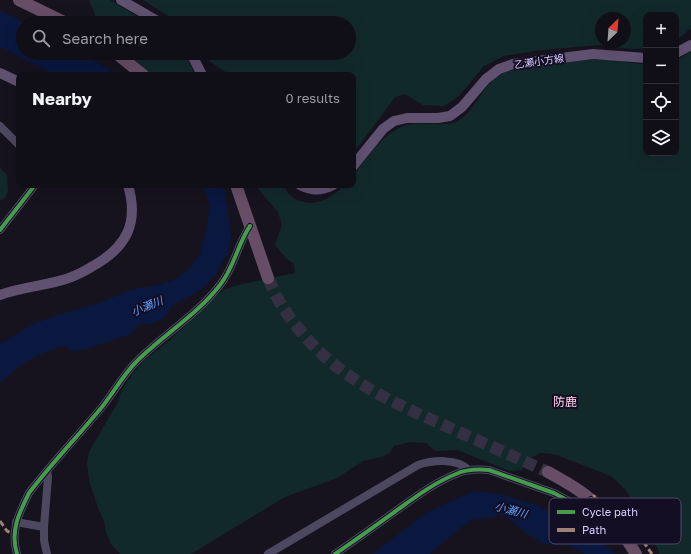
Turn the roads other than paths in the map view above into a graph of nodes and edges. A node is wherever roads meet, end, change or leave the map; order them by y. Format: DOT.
graph roads {
  1 [pos="19,0"];
  2 [pos="121,0"];
  3 [pos="52,16"];
  4 [pos="149,16"];
  5 [pos="691,45"];
  6 [pos="679,52"];
  7 [pos="643,58"];
  8 [pos="125,60"];
  9 [pos="194,60"];
  10 [pos="139,72"];
  11 [pos="200,72"];
  12 [pos="0,73"];
  13 [pos="16,81"];
  14 [pos="0,126"];
  15 [pos="16,143"];
  16 [pos="356,162"];
  17 [pos="33,188"];
  18 [pos="129,188"];
  19 [pos="237,188"];
  20 [pos="307,188"];
  21 [pos="327,188"];
  22 [pos="250,226"];
  23 [pos="0,230"];
  24 [pos="268,278"];
  25 [pos="0,295"];
  26 [pos="469,470"];
  27 [pos="47,472"];
  28 [pos="548,472"];
  29 [pos="565,498"];
  30 [pos="590,498"];
  31 [pos="16,522"];
  32 [pos="44,527"];
  33 [pos="630,544"];
  34 [pos="17,554"];
  35 [pos="47,554"];
  36 [pos="268,554"];
  37 [pos="335,554"];
  38 [pos="636,554"];
  1 -- 3 [label="highway"];
  2 -- 4 [label="main road"];
  5 -- 6 [label="main road"];
  7 -- 16 [label="main road, 乙瀬小方線"];
  8 -- 10 [label="highway"];
  9 -- 11 [label="main road"];
  12 -- 13 [label="main road"];
  14 -- 15 [label="street"];
  17 -- 23 [label="street"];
  18 -- 25 [label="main road"];
  19 -- 22 [label="highway"];
  20 -- 21 [label="main road"];
  22 -- 24 [label="highway"];
  22 -- 27 [label="street"];
  26 -- 29 [label="street"];
  26 -- 36 [label="street"];
  26 -- 37 [label="street"];
  27 -- 31 [label="street"];
  27 -- 32 [label="street"];
  28 -- 30 [label="highway"];
  31 -- 32 [label="street"];
  31 -- 34 [label="street"];
  32 -- 35 [label="street"];
  33 -- 38 [label="highway"];
}
